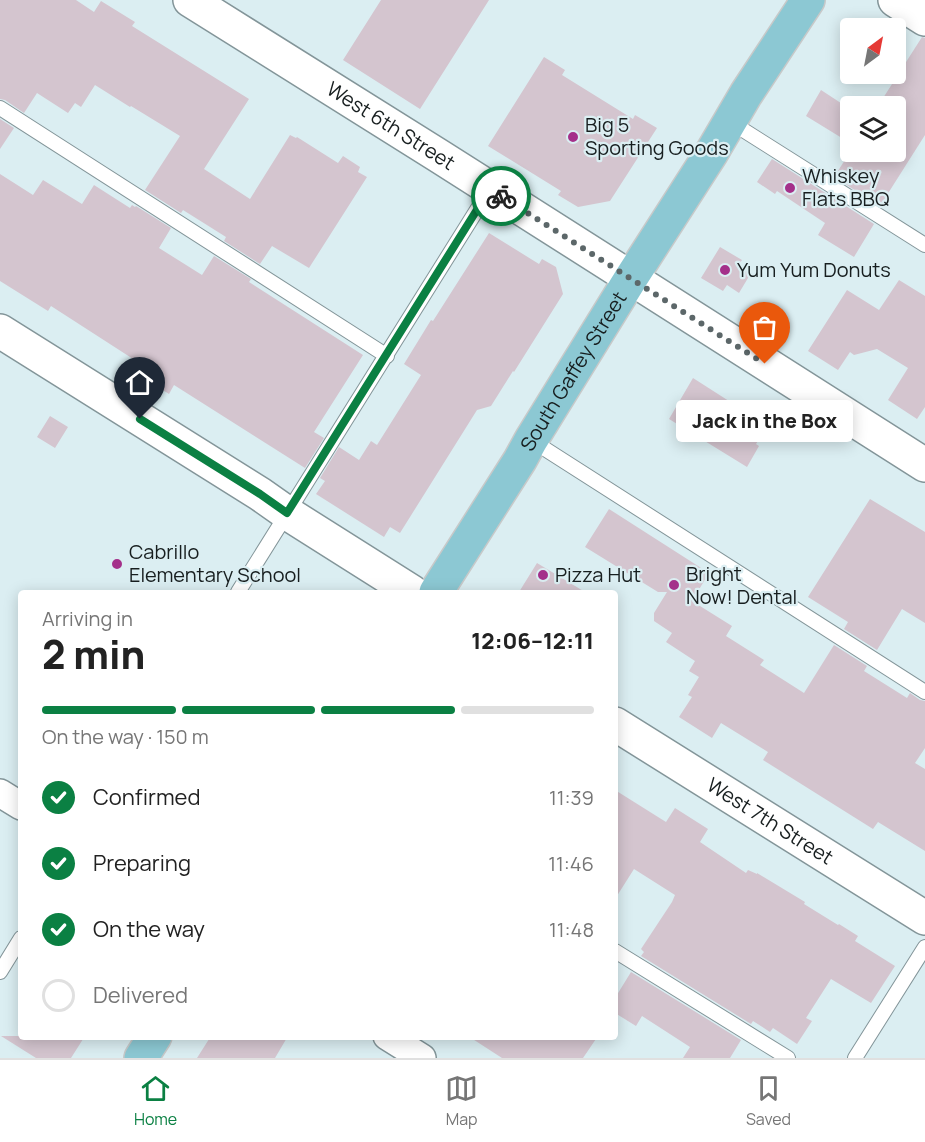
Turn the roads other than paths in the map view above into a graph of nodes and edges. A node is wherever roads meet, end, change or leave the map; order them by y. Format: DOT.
graph roads {
  1 [pos="190,0"];
  2 [pos="808,0"];
  3 [pos="895,0"];
  4 [pos="925,19"];
  5 [pos="0,108"];
  6 [pos="729,121"];
  7 [pos="490,189"];
  8 [pos="925,245"];
  9 [pos="631,278"];
  10 [pos="0,331"];
  11 [pos="387,356"];
  12 [pos="531,440"];
  13 [pos="925,465"];
  14 [pos="287,513"];
  15 [pos="238,590"];
  16 [pos="409,590"];
  17 [pos="437,590"];
  18 [pos="925,692"];
  19 [pos="618,726"];
  20 [pos="0,793"];
  21 [pos="18,804"];
  22 [pos="925,918"];
  23 [pos="18,943"];
  24 [pos="925,947"];
  25 [pos="618,953"];
  26 [pos="0,972"];
  27 [pos="152,1040"];
  28 [pos="393,1040"];
  29 [pos="141,1058"];
  30 [pos="422,1058"];
  31 [pos="788,1058"];
  32 [pos="855,1058"];
  1 -- 7 [label="street, West 6th Street"];
  2 -- 6 [label="main road, South Gaffey Street"];
  3 -- 4 [label="street"];
  5 -- 11 [label="lane"];
  6 -- 8 [label="lane"];
  6 -- 9 [label="main road, South Gaffey Street"];
  7 -- 9 [label="street, West 6th Street"];
  7 -- 11 [label="lane"];
  9 -- 12 [label="main road, South Gaffey Street"];
  9 -- 13 [label="street, West 6th Street"];
  10 -- 14 [label="street"];
  11 -- 14 [label="lane"];
  12 -- 17 [label="main road, South Gaffey Street"];
  12 -- 18 [label="lane"];
  14 -- 15 [label="lane"];
  14 -- 16 [label="street"];
  19 -- 22 [label="street, West 7th Street"];
  20 -- 21 [label="street"];
  23 -- 26 [label="lane"];
  24 -- 32 [label="lane"];
  25 -- 31 [label="lane"];
  27 -- 29 [label="main road"];
  28 -- 30 [label="street"];
}
